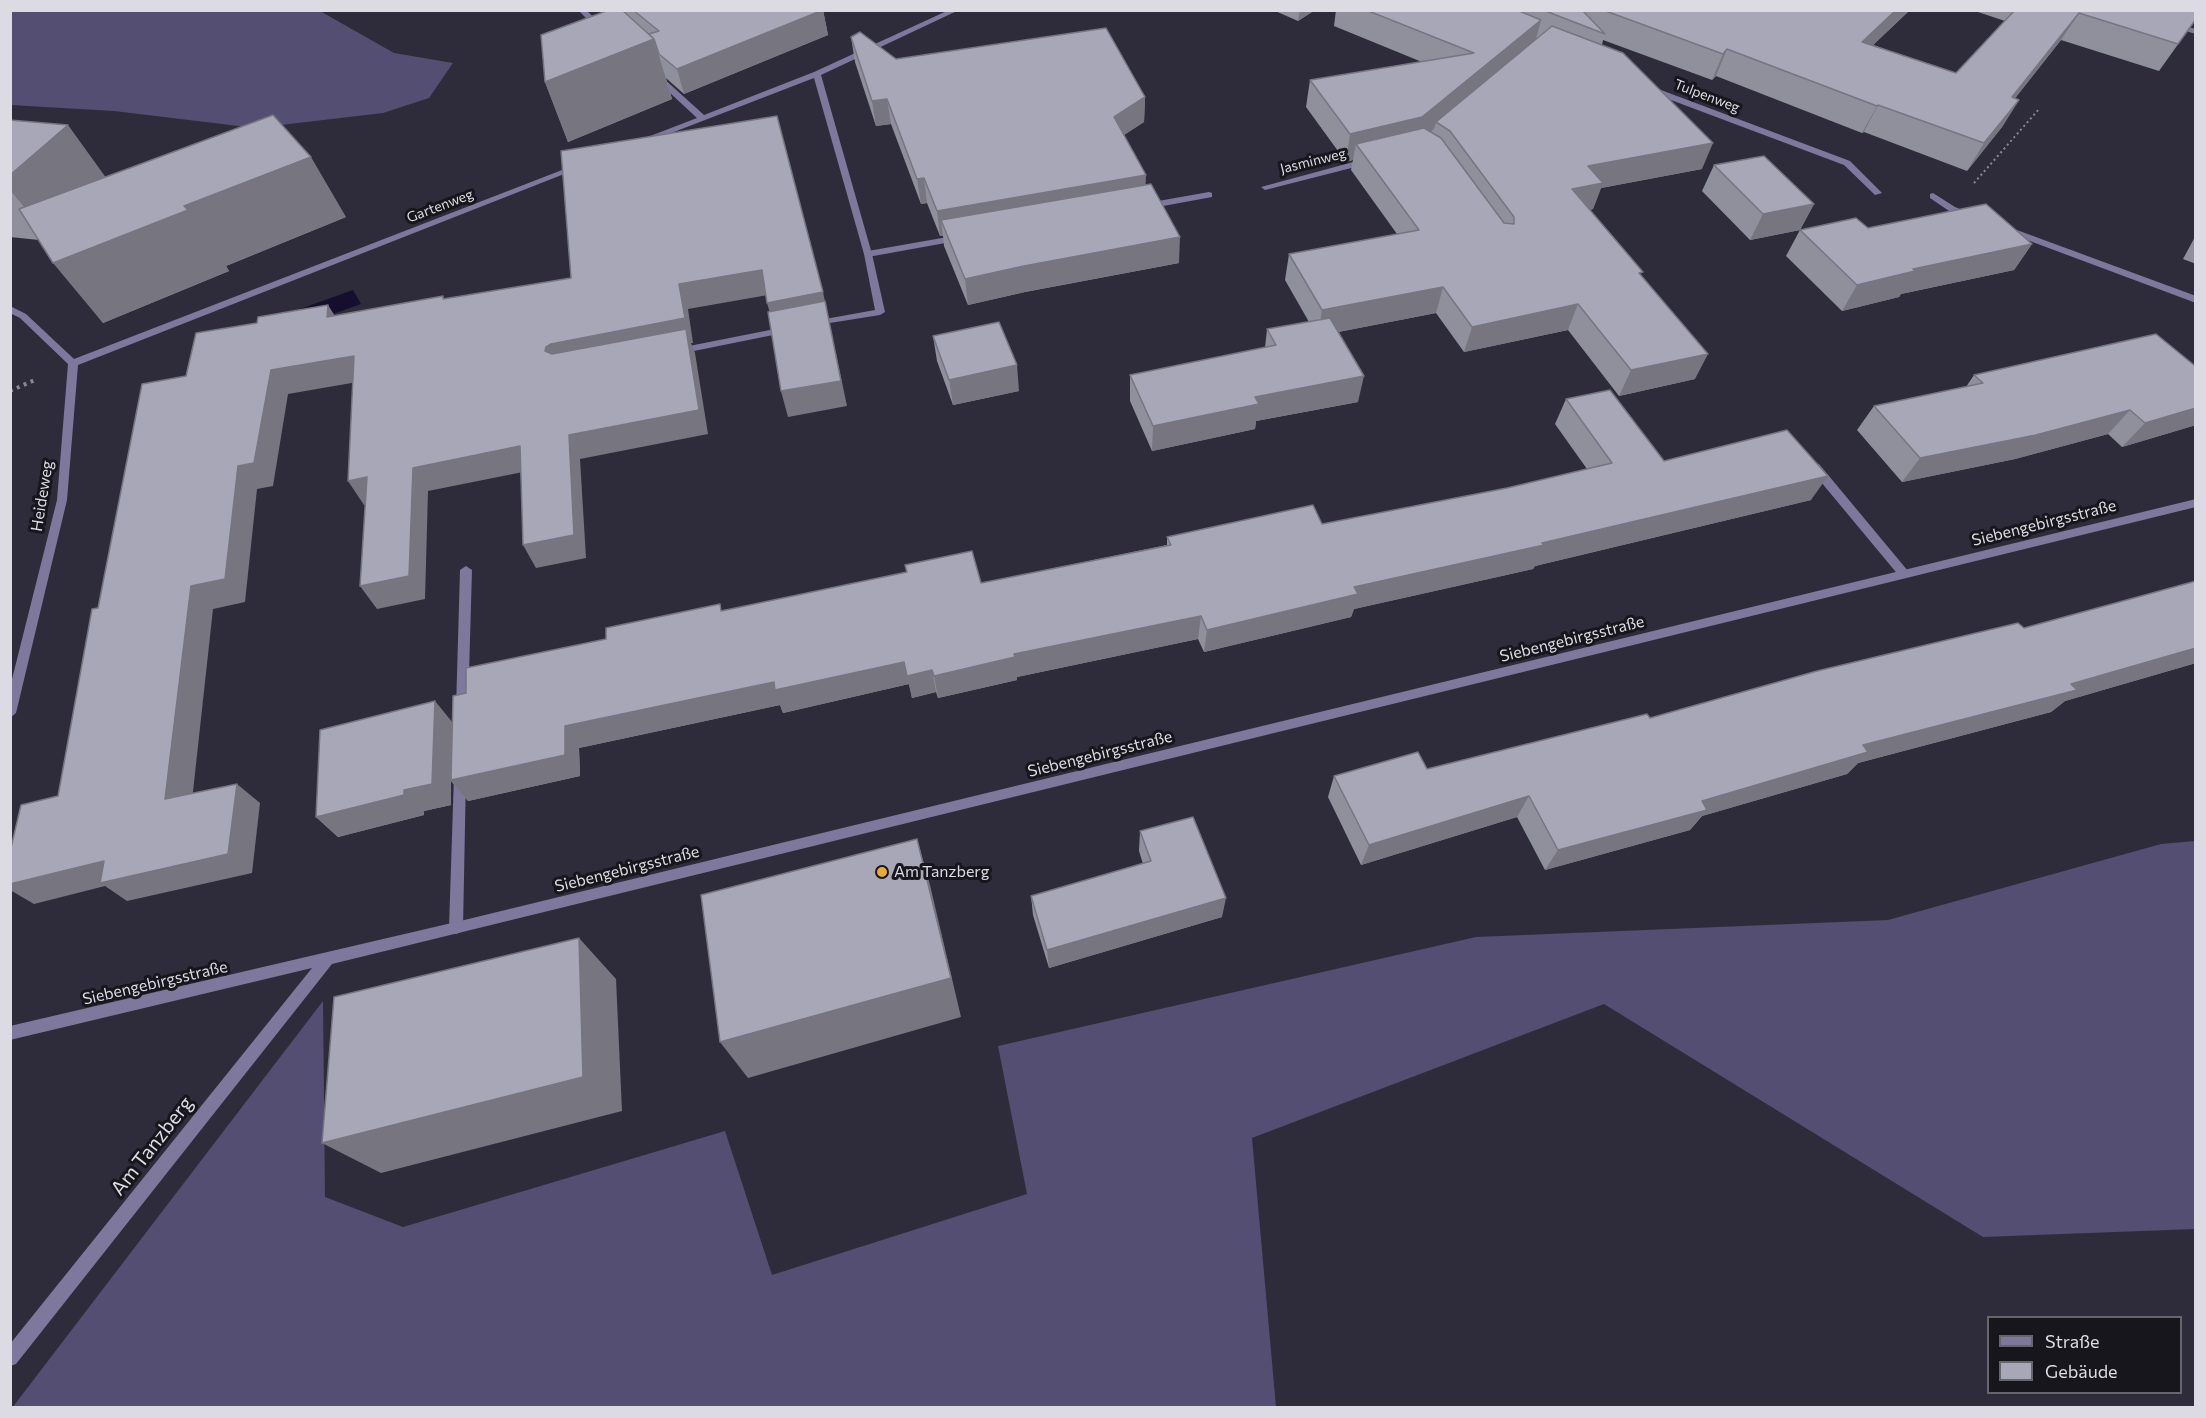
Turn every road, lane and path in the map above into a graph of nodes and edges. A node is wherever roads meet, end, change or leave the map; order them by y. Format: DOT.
graph roads {
  1 [pos="581,10"];
  2 [pos="948,12"];
  3 [pos="2168,23"];
  4 [pos="2196,32"];
  5 [pos="608,34"];
  6 [pos="651,72"];
  7 [pos="817,74"];
  8 [pos="1638,84"];
  9 [pos="2040,108"];
  10 [pos="703,118"];
  11 [pos="637,144"];
  12 [pos="1376,159"];
  13 [pos="593,162"];
  14 [pos="1265,187"];
  15 [pos="1878,193"];
  16 [pos="1209,195"];
  17 [pos="1933,196"];
  18 [pos="1139,207"];
  19 [pos="1952,209"];
  20 [pos="1974,217"];
  21 [pos="1996,225"];
  22 [pos="974,236"];
  23 [pos="868,254"];
  24 [pos="2196,300"];
  25 [pos="10,309"];
  26 [pos="810,325"];
  27 [pos="798,328"];
  28 [pos="668,353"];
  29 [pos="73,363"];
  30 [pos="1810,461"];
  31 [pos="2196,503"];
  32 [pos="466,570"];
  33 [pos="1904,574"];
  34 [pos="10,713"];
  35 [pos="462,725"];
  36 [pos="460,761"];
  37 [pos="456,928"];
  38 [pos="327,960"];
  39 [pos="10,1033"];
  40 [pos="10,1358"];
  1 -- 5 [label="street"];
  2 -- 7 [label="street"];
  3 -- 4 [label="street"];
  6 -- 10 [label="street"];
  7 -- 10 [label="street"];
  7 -- 23 [label="street"];
  8 -- 15 [label="street, Tulpenweg"];
  9 -- 19 [label="path"];
  10 -- 11 [label="street"];
  12 -- 14 [label="street, Jasminweg"];
  13 -- 29 [label="street, Gartenweg"];
  16 -- 18 [label="street"];
  17 -- 19 [label="street"];
  19 -- 20 [label="street"];
  21 -- 24 [label="street"];
  22 -- 23 [label="street"];
  23 -- 26 [label="street"];
  25 -- 29 [label="street"];
  27 -- 28 [label="street"];
  29 -- 34 [label="street, Heideweg"];
  30 -- 33 [label="street"];
  31 -- 33 [label="street, Siebengebirgsstraße"];
  32 -- 35 [label="street"];
  33 -- 37 [label="street, Siebengebirgsstraße"];
  36 -- 37 [label="street"];
  37 -- 38 [label="street, Siebengebirgsstraße"];
  38 -- 39 [label="street, Siebengebirgsstraße"];
  38 -- 40 [label="street, Am Tanzberg"];
}
